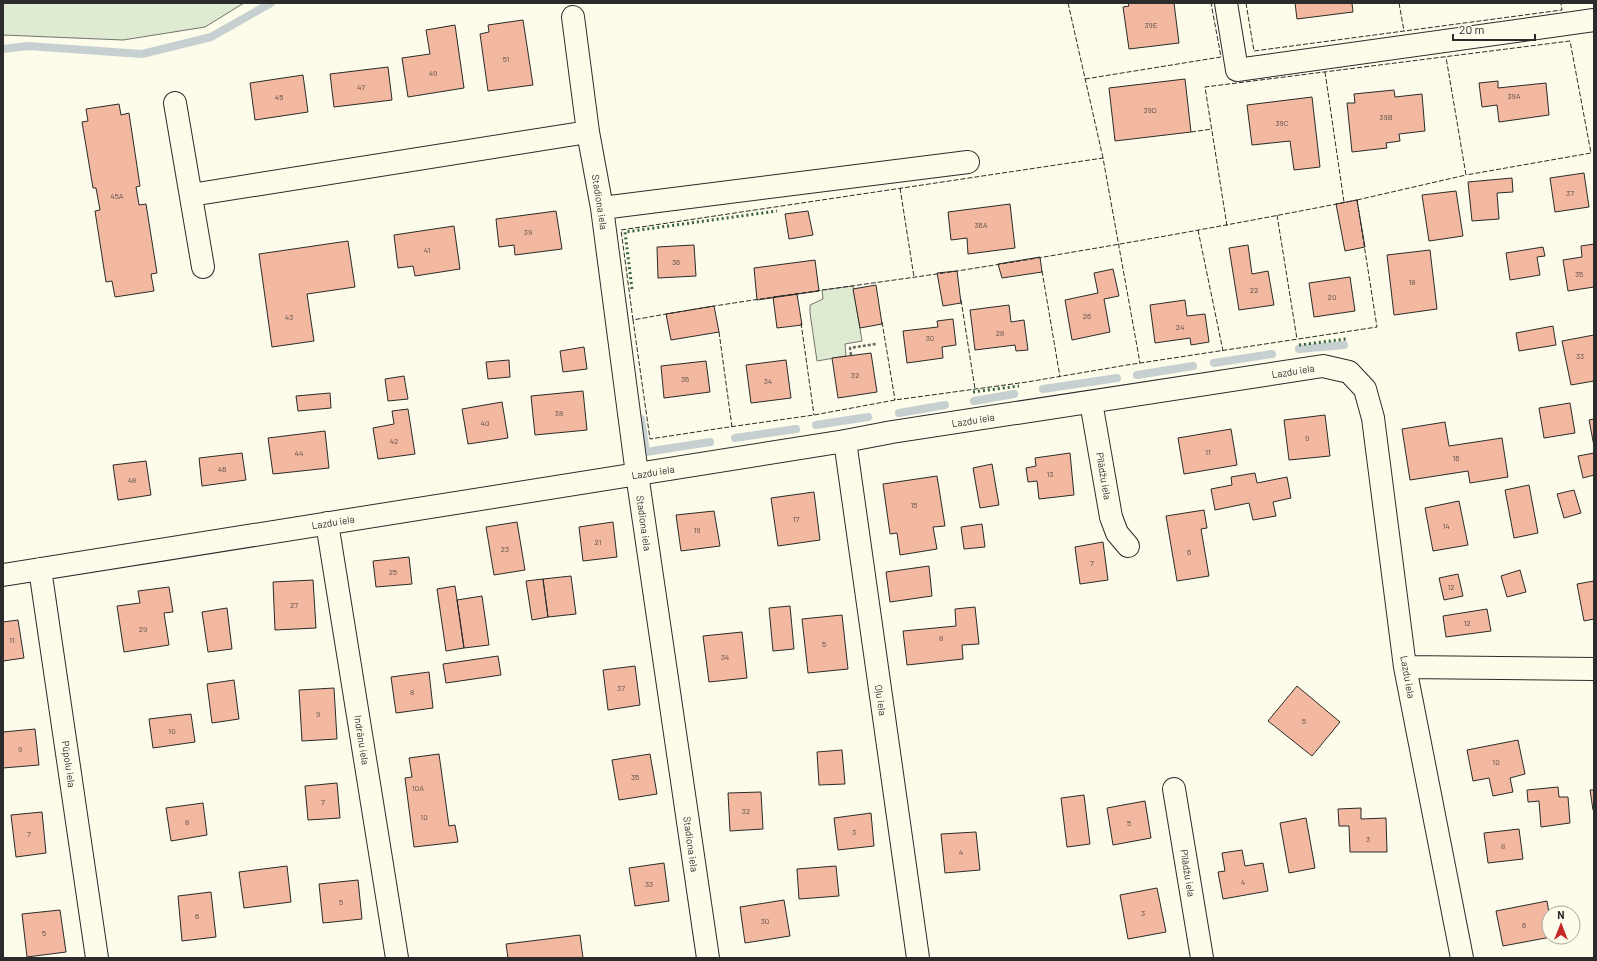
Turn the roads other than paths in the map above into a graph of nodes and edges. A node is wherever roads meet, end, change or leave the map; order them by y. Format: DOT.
graph roads {
  1 [pos="1226,3"];
  2 [pos="573,17"];
  3 [pos="1594,20"];
  4 [pos="175,103"];
  5 [pos="588,132"];
  6 [pos="968,162"];
  7 [pos="191,195"];
  8 [pos="602,208"];
  9 [pos="203,267"];
  10 [pos="1091,402"];
  11 [pos="844,441"];
  12 [pos="637,474"];
  13 [pos="327,523"];
  14 [pos="1128,546"];
  15 [pos="40,569"];
  16 [pos="3,575"];
  17 [pos="1405,667"];
  18 [pos="1594,669"];
  19 [pos="1174,789"];
  20 [pos="97,958"];
  21 [pos="397,958"];
  22 [pos="708,958"];
  23 [pos="918,958"];
  24 [pos="1202,958"];
  25 [pos="1462,958"];
  1 -- 3 [label="street"];
  2 -- 5 [label="street, Stadiona iela"];
  4 -- 7 [label="street"];
  5 -- 7 [label="street"];
  5 -- 8 [label="street, Stadiona iela"];
  6 -- 8 [label="street"];
  7 -- 9 [label="street"];
  8 -- 12 [label="street, Stadiona iela"];
  10 -- 11 [label="street, Lazdu iela"];
  10 -- 14 [label="street, Pīlādžu iela"];
  10 -- 17 [label="street, Lazdu iela"];
  11 -- 12 [label="street, Lazdu iela"];
  11 -- 23 [label="street, Oļu iela"];
  12 -- 13 [label="street, Lazdu iela"];
  12 -- 22 [label="street, Stadiona iela"];
  13 -- 15 [label="street, Lazdu iela"];
  13 -- 21 [label="street, Indrānu iela"];
  15 -- 16 [label="street, Lazdu iela"];
  15 -- 20 [label="street, Pūpolu iela"];
  17 -- 18 [label="street"];
  17 -- 25 [label="street, Lazdu iela"];
  19 -- 24 [label="street, Pīlādžu iela"];
}
